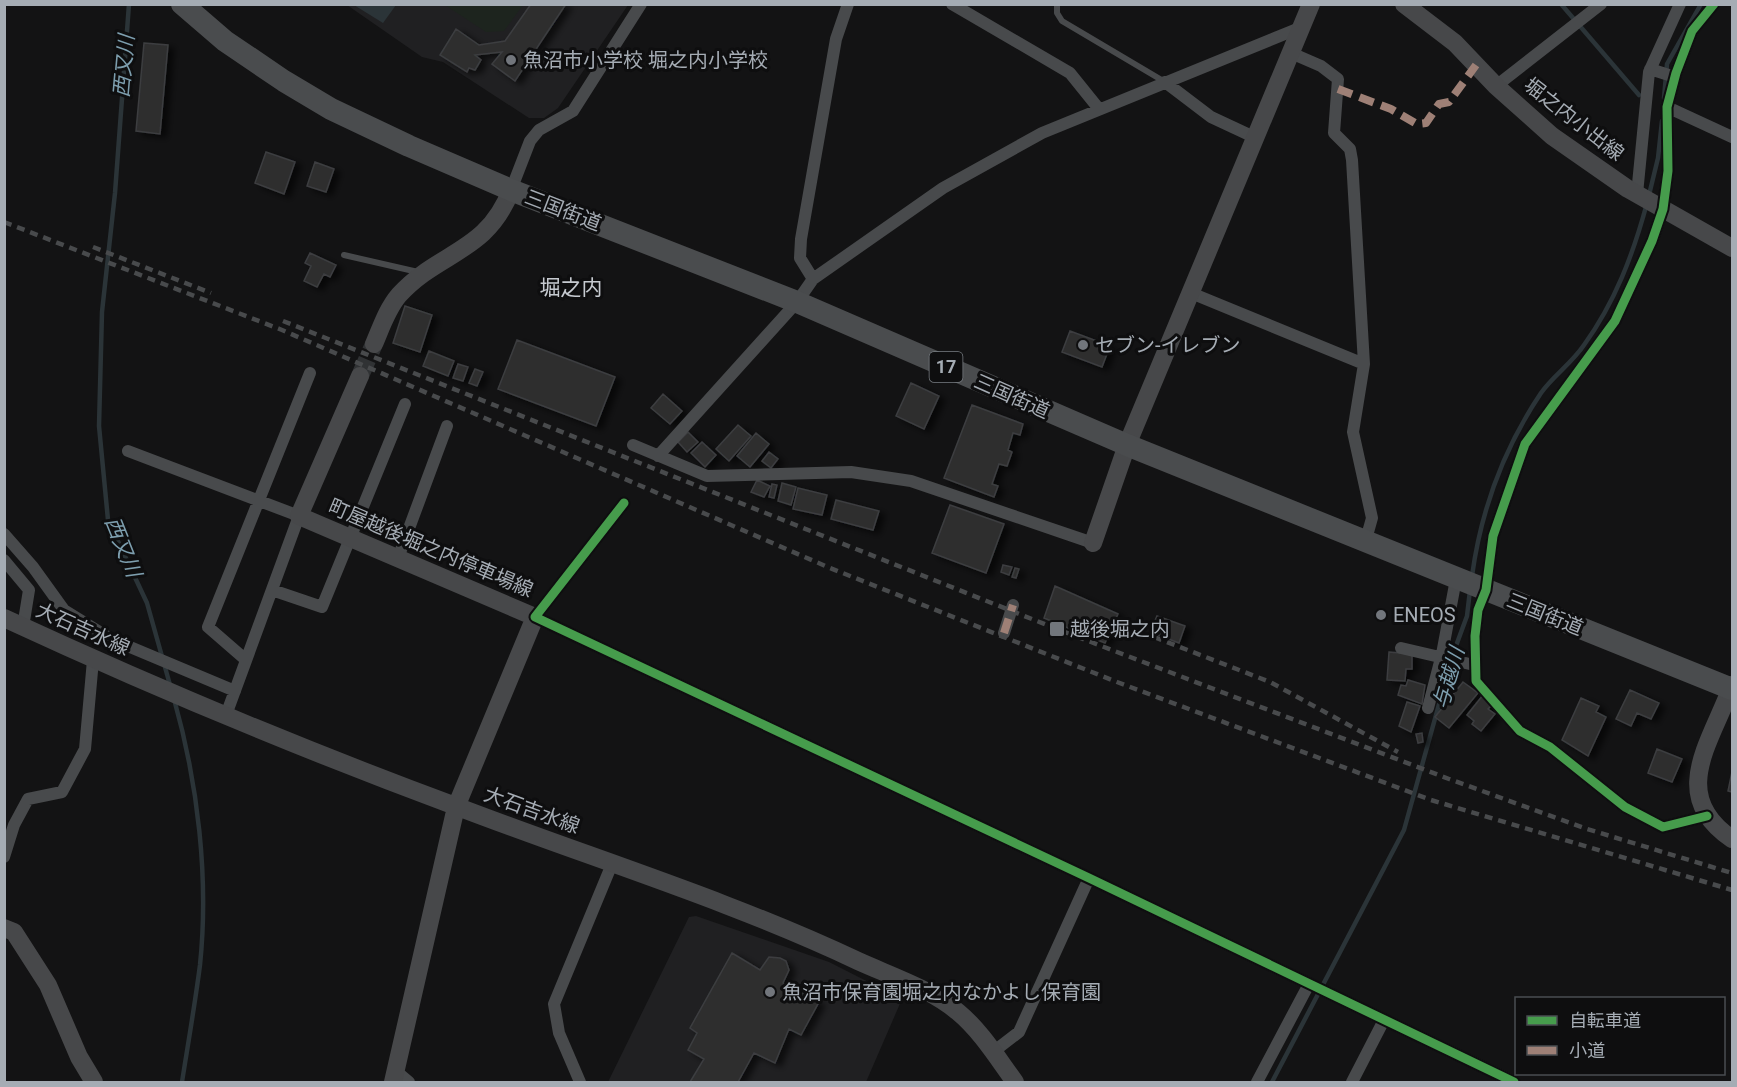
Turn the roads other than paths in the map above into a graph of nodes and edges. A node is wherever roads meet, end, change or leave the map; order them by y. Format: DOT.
graph roads {
  1 [pos="182,4"];
  2 [pos="641,4"];
  3 [pos="848,4"];
  4 [pos="952,4"];
  5 [pos="1057,4"];
  6 [pos="1311,4"];
  7 [pos="1404,4"];
  8 [pos="1601,4"];
  9 [pos="1680,4"];
  10 [pos="1713,4"];
  11 [pos="1302,27"];
  12 [pos="1291,53"];
  13 [pos="1653,70"];
  14 [pos="1675,77"];
  15 [pos="1165,82"];
  16 [pos="1496,86"];
  17 [pos="1668,107"];
  18 [pos="1099,109"];
  19 [pos="1732,136"];
  20 [pos="1256,138"];
  21 [pos="511,190"];
  22 [pos="1638,195"];
  23 [pos="1660,207"];
  24 [pos="1732,248"];
  25 [pos="344,255"];
  26 [pos="425,273"];
  27 [pos="813,279"];
  28 [pos="1191,293"];
  29 [pos="797,302"];
  30 [pos="374,344"];
  31 [pos="1364,364"];
  32 [pos="310,373"];
  33 [pos="360,376"];
  34 [pos="405,404"];
  35 [pos="447,426"];
  36 [pos="1127,445"];
  37 [pos="633,446"];
  38 [pos="128,451"];
  39 [pos="658,456"];
  40 [pos="257,500"];
  41 [pos="624,503"];
  42 [pos="299,516"];
  43 [pos="4,534"];
  44 [pos="349,538"];
  45 [pos="1093,543"];
  46 [pos="1365,543"];
  47 [pos="398,558"];
  48 [pos="4,560"];
  49 [pos="1456,579"];
  50 [pos="272,590"];
  51 [pos="1486,590"];
  52 [pos="1012,604"];
  53 [pos="535,617"];
  54 [pos="4,618"];
  55 [pos="23,627"];
  56 [pos="1004,633"];
  57 [pos="1401,648"];
  58 [pos="1442,658"];
  59 [pos="93,660"];
  60 [pos="246,660"];
  61 [pos="1474,665"];
  62 [pos="1732,688"];
  63 [pos="235,691"];
  64 [pos="1428,708"];
  65 [pos="226,715"];
  66 [pos="456,807"];
  67 [pos="1707,816"];
  68 [pos="1732,839"];
  69 [pos="4,856"];
  70 [pos="612,864"];
  71 [pos="1089,878"];
  72 [pos="4,928"];
  73 [pos="1309,984"];
  74 [pos="1384,1020"];
  75 [pos="993,1052"];
  76 [pos="399,1079"];
  77 [pos="94,1083"];
  78 [pos="580,1083"];
  79 [pos="1016,1083"];
  80 [pos="1257,1083"];
  81 [pos="1352,1083"];
  82 [pos="1514,1083"];
  1 -- 21 [label="highway, 三国街道 / 17"];
  2 -- 21 [label="street"];
  3 -- 27 [label="street"];
  4 -- 18 [label="street"];
  5 -- 15 [label="lane"];
  6 -- 11 [label="main road"];
  7 -- 16 [label="main road, 堀之内小出線"];
  8 -- 16 [label="street"];
  9 -- 13 [label="street"];
  10 -- 14 [label="street"];
  11 -- 12 [label="main road"];
  11 -- 15 [label="street"];
  12 -- 20 [label="main road"];
  12 -- 31 [label="street"];
  13 -- 14 [label="street"];
  13 -- 22 [label="street"];
  14 -- 17 [label="street"];
  15 -- 18 [label="street"];
  15 -- 20 [label="street"];
  16 -- 22 [label="main road, 堀之内小出線"];
  17 -- 19 [label="street"];
  17 -- 23 [label="street"];
  18 -- 27 [label="street"];
  20 -- 28 [label="main road"];
  21 -- 26 [label="main road"];
  21 -- 29 [label="highway, 三国街道 / 17"];
  22 -- 23 [label="main road, 堀之内小出線"];
  23 -- 24 [label="main road, 堀之内小出線"];
  23 -- 51 [label="street"];
  25 -- 26 [label="lane"];
  26 -- 30 [label="main road"];
  27 -- 29 [label="street"];
  28 -- 31 [label="street"];
  28 -- 36 [label="main road"];
  29 -- 36 [label="highway, 三国街道 / 17"];
  29 -- 39 [label="street"];
  31 -- 46 [label="street"];
  32 -- 40 [label="street"];
  33 -- 42 [label="main road, 町屋越後堀之内停車場線"];
  34 -- 44 [label="street"];
  35 -- 47 [label="street"];
  36 -- 45 [label="main road"];
  36 -- 46 [label="highway, 三国街道 / 17"];
  37 -- 39 [label="street"];
  38 -- 40 [label="street"];
  39 -- 45 [label="street"];
  40 -- 42 [label="street"];
  40 -- 60 [label="street"];
  41 -- 53 [label="street"];
  42 -- 44 [label="main road, 町屋越後堀之内停車場線"];
  42 -- 50 [label="street"];
  43 -- 63 [label="street"];
  44 -- 47 [label="main road, 町屋越後堀之内停車場線"];
  44 -- 50 [label="street"];
  46 -- 49 [label="highway, 三国街道 / 17"];
  47 -- 53 [label="main road, 町屋越後堀之内停車場線"];
  48 -- 55 [label="street"];
  49 -- 51 [label="highway, 三国街道 / 17"];
  49 -- 58 [label="street"];
  50 -- 60 [label="street"];
  51 -- 61 [label="street"];
  51 -- 62 [label="highway, 三国街道 / 17"];
  52 -- 56 [label="street"];
  53 -- 66 [label="main road, 町屋越後堀之内停車場線"];
  53 -- 71 [label="street"];
  54 -- 55 [label="main road, 大石吉水線"];
  55 -- 59 [label="main road, 大石吉水線"];
  57 -- 58 [label="street"];
  58 -- 61 [label="street"];
  58 -- 64 [label="street"];
  59 -- 65 [label="main road, 大石吉水線"];
  59 -- 69 [label="street"];
  60 -- 63 [label="street"];
  61 -- 67 [label="street"];
  62 -- 67 [label="main road"];
  63 -- 65 [label="street"];
  65 -- 66 [label="main road, 大石吉水線"];
  66 -- 70 [label="main road, 大石吉水線"];
  66 -- 76 [label="main road, 町屋越後堀之内停車場線"];
  67 -- 68 [label="main road"];
  70 -- 75 [label="main road, 大石吉水線"];
  70 -- 78 [label="street"];
  71 -- 73 [label="street"];
  71 -- 75 [label="street"];
  72 -- 77 [label="main road"];
  73 -- 74 [label="street"];
  73 -- 80 [label="street"];
  74 -- 81 [label="street"];
  74 -- 82 [label="street"];
  75 -- 79 [label="main road, 大石吉水線"];
}
